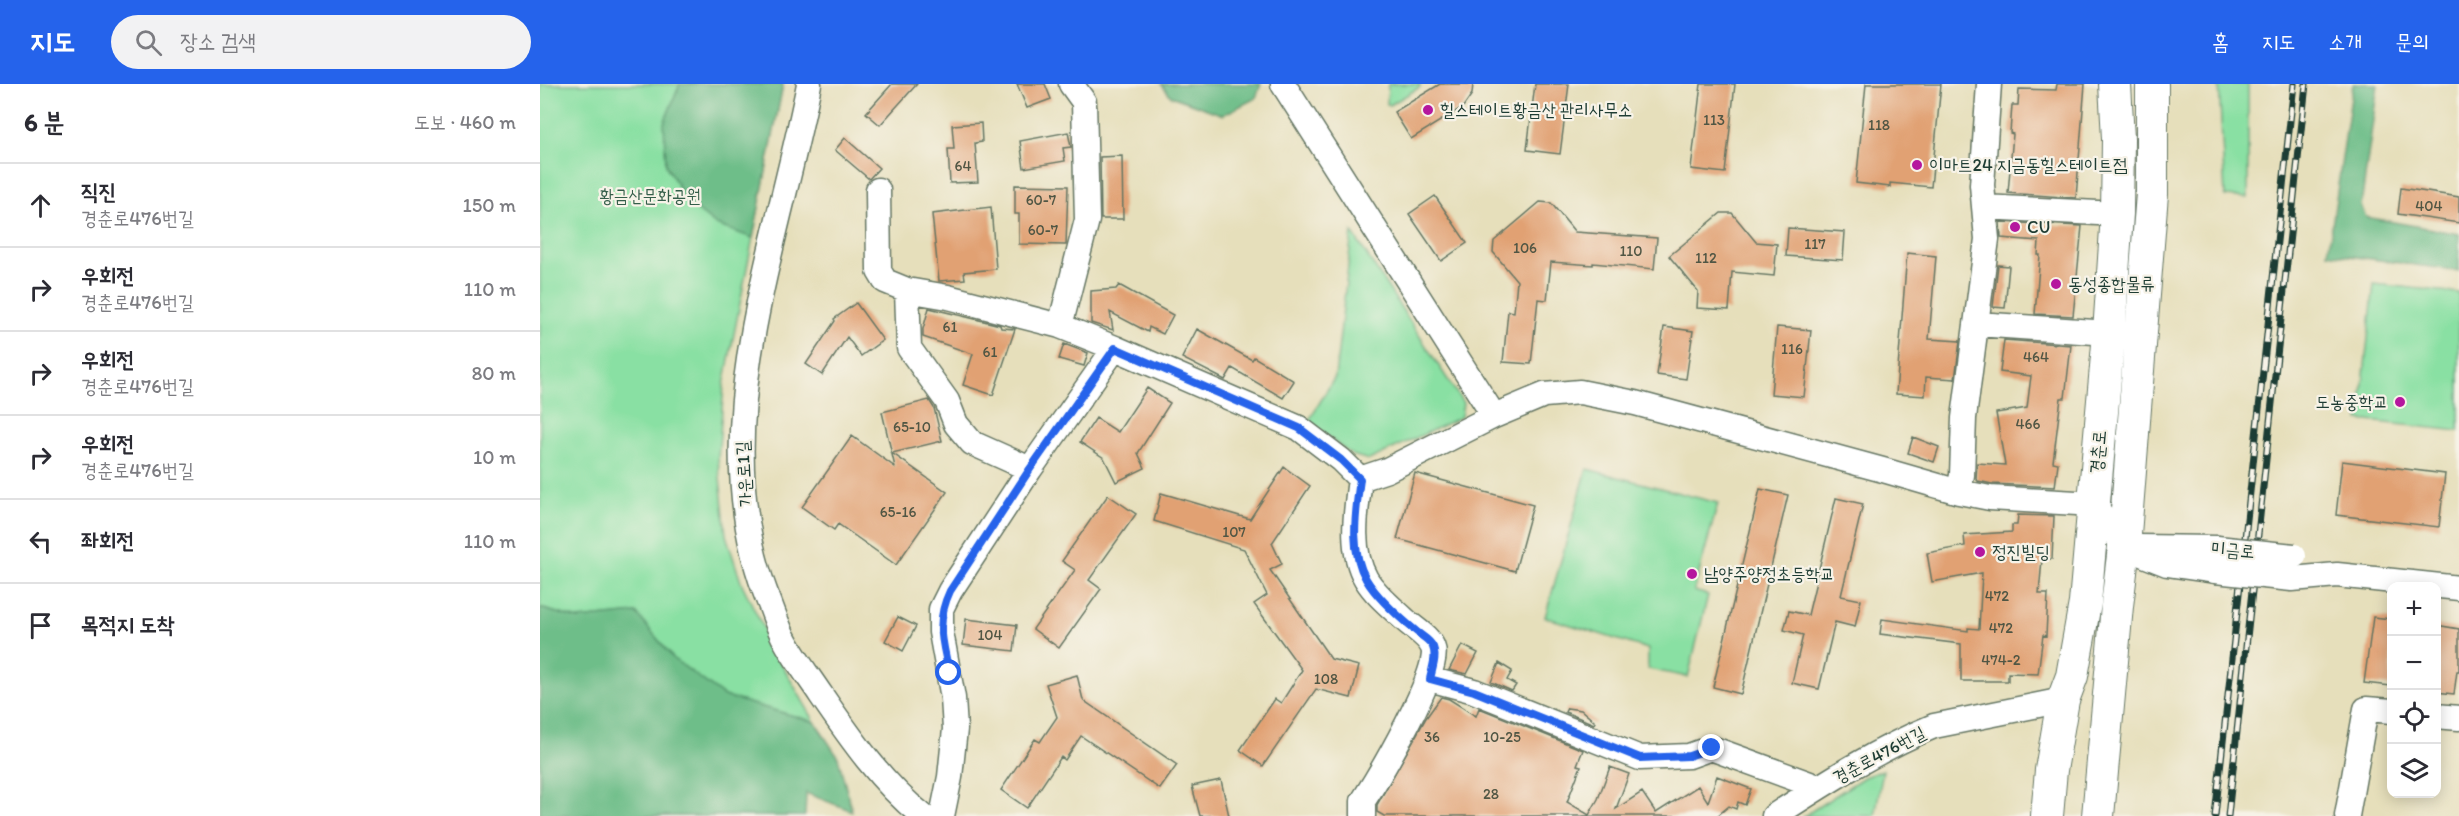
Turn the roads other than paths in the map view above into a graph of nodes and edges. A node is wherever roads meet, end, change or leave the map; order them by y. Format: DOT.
graph roads {
  1 [pos="809,84"];
  2 [pos="1071,84"];
  3 [pos="1283,84"];
  4 [pos="1989,84"];
  5 [pos="2115,84"];
  6 [pos="2152,84"];
  7 [pos="878,190"];
  8 [pos="1984,207"];
  9 [pos="2117,214"];
  10 [pos="907,290"];
  11 [pos="1977,324"];
  12 [pos="1060,326"];
  13 [pos="2109,333"];
  14 [pos="1115,348"];
  15 [pos="1494,416"];
  16 [pos="1030,469"];
  17 [pos="1360,479"];
  18 [pos="1959,492"];
  19 [pos="2094,504"];
  20 [pos="2124,547"];
  21 [pos="2459,588"];
  22 [pos="1430,679"];
  23 [pos="2063,700"];
  24 [pos="2387,711"];
  25 [pos="2441,716"];
  26 [pos="2459,718"];
  27 [pos="1818,787"];
  28 [pos="923,816"];
  29 [pos="942,816"];
  30 [pos="1363,816"];
  31 [pos="1774,816"];
  32 [pos="2047,816"];
  33 [pos="2098,816"];
  34 [pos="2347,816"];
  1 -- 28 [label="street, 가운로1길"];
  2 -- 12 [label="street"];
  3 -- 15 [label="street"];
  4 -- 8 [label="street"];
  5 -- 9 [label="main road, 경춘로"];
  6 -- 20 [label="main road, 경춘로"];
  7 -- 10 [label="street"];
  8 -- 9 [label="street"];
  8 -- 11 [label="street"];
  9 -- 13 [label="main road, 경춘로"];
  10 -- 12 [label="street"];
  10 -- 16 [label="street"];
  11 -- 13 [label="street"];
  11 -- 18 [label="street"];
  12 -- 14 [label="street"];
  13 -- 19 [label="main road, 경춘로"];
  14 -- 16 [label="street"];
  14 -- 17 [label="street"];
  15 -- 17 [label="street"];
  15 -- 18 [label="street"];
  16 -- 29 [label="street"];
  17 -- 22 [label="street"];
  18 -- 19 [label="street"];
  19 -- 20 [label="street"];
  19 -- 23 [label="main road, 경춘로"];
  20 -- 21 [label="street, 미금로, bridge"];
  20 -- 33 [label="main road, 경춘로"];
  22 -- 27 [label="street"];
  22 -- 30 [label="street"];
  23 -- 27 [label="street, 경춘로476번길"];
  23 -- 32 [label="main road, 경춘로"];
  24 -- 34 [label="street"];
  25 -- 26 [label="street"];
  27 -- 31 [label="street, 경춘로476번길"];
}
